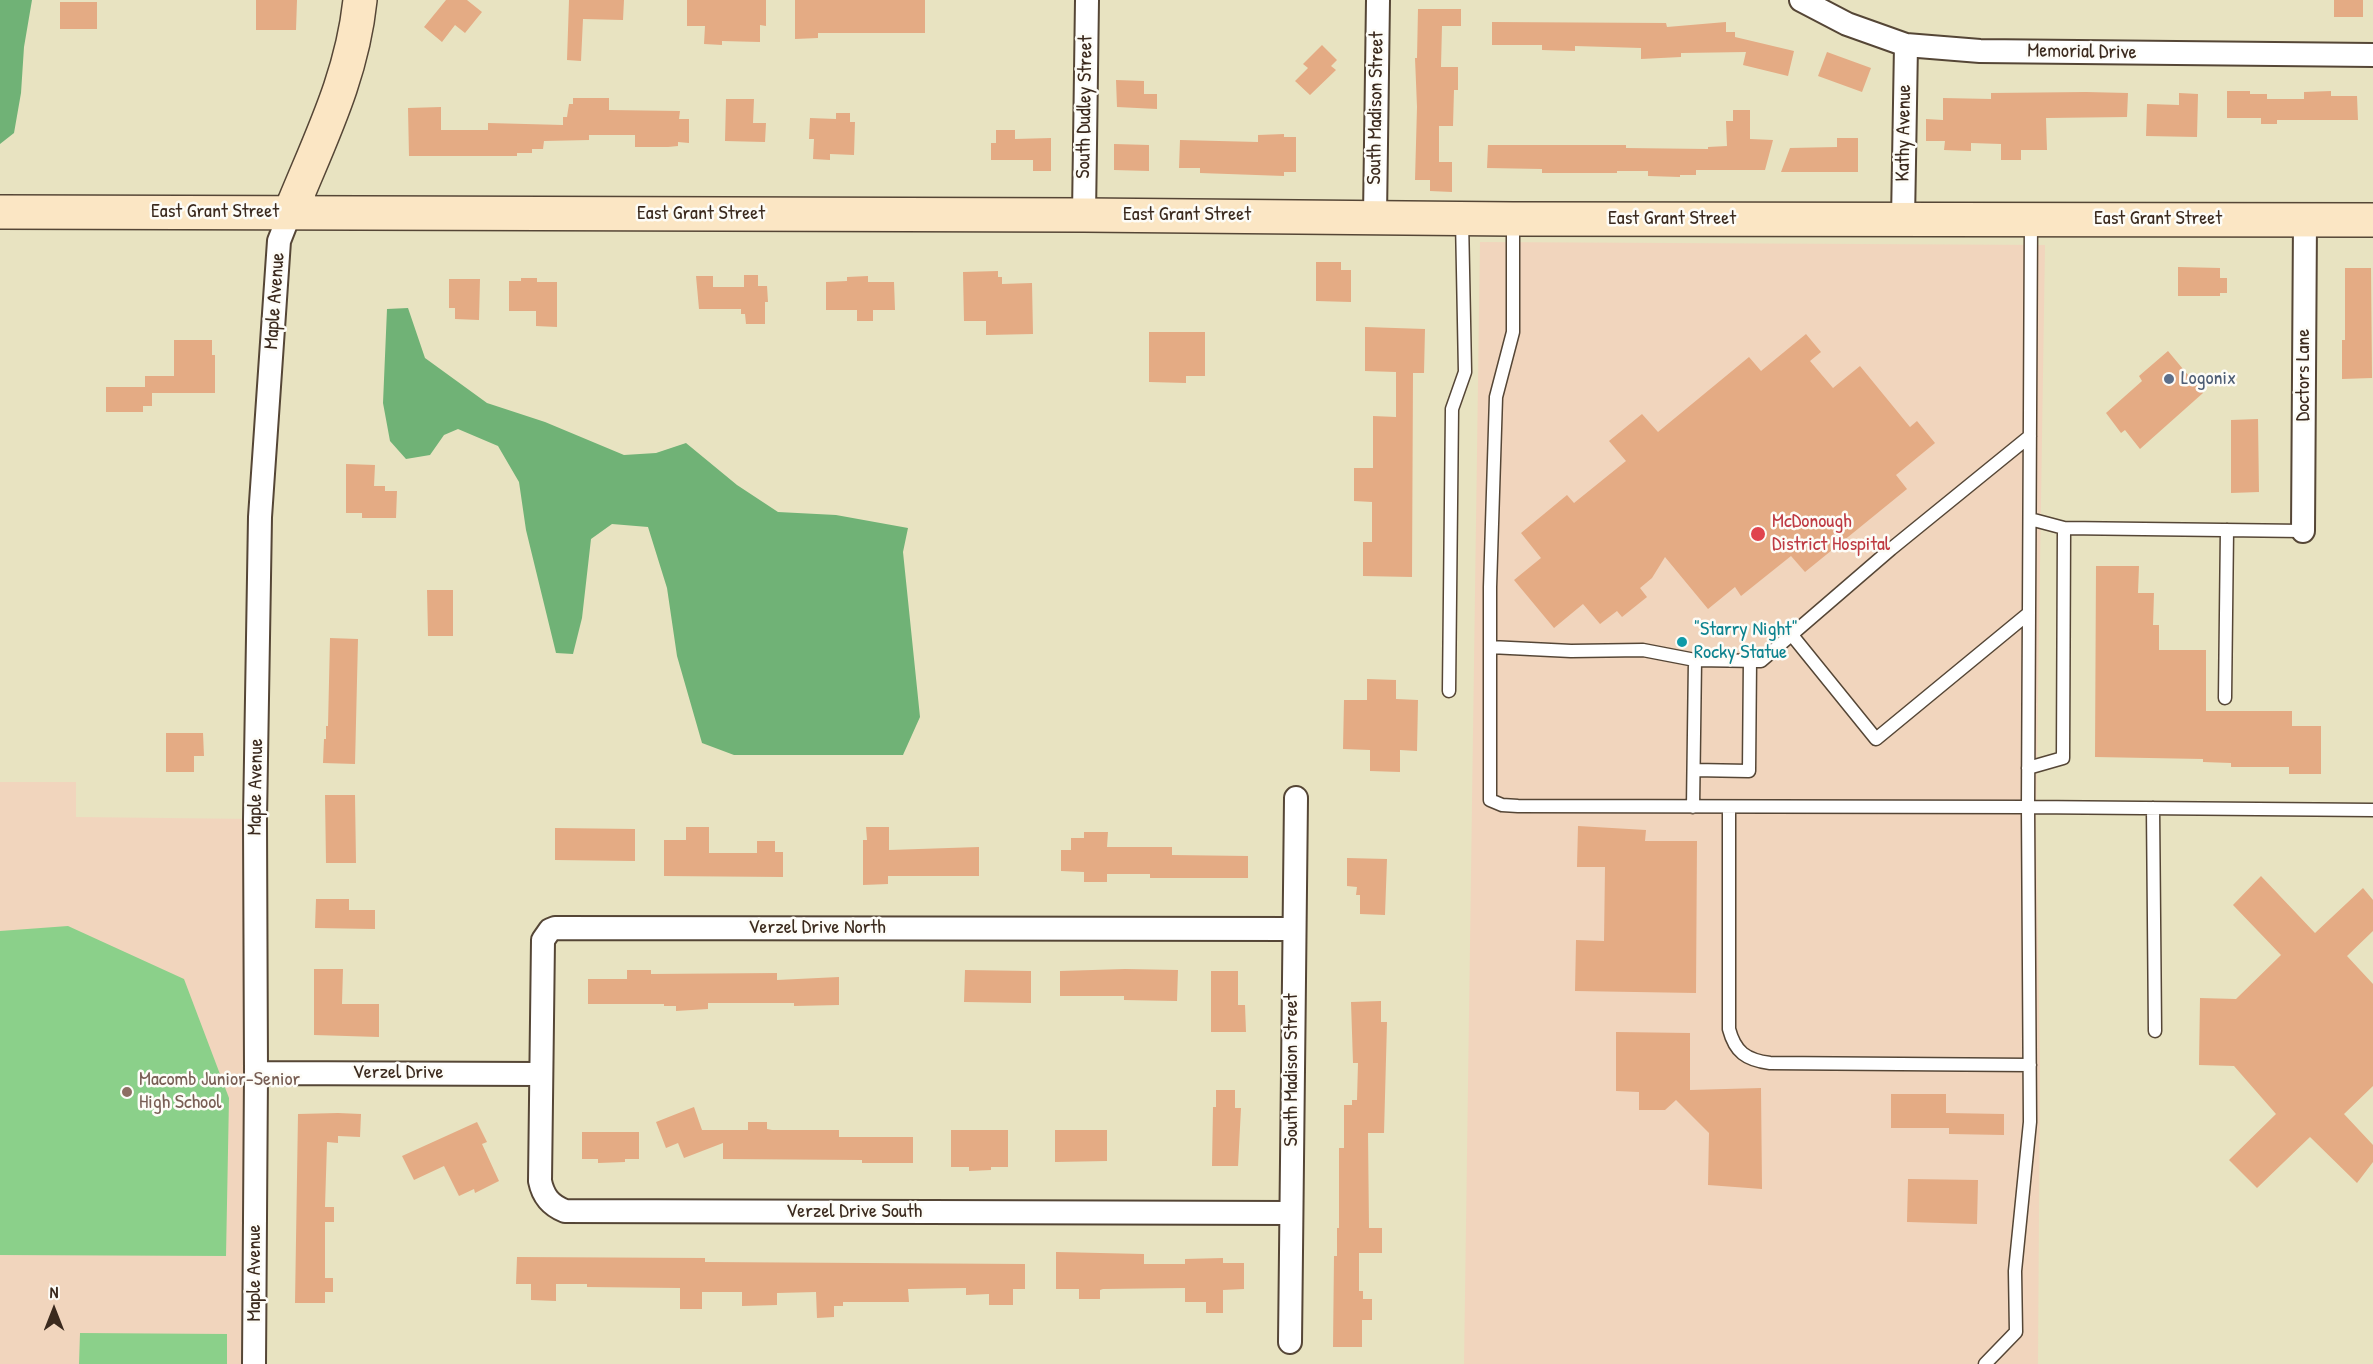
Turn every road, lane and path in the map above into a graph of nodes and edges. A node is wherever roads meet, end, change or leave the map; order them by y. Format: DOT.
graph roads {
  1 [pos="360,0"];
  2 [pos="1087,0"];
  3 [pos="1378,0"];
  4 [pos="1802,0"];
  5 [pos="1906,45"];
  6 [pos="2373,55"];
  7 [pos="0,212"];
  8 [pos="290,213"];
  9 [pos="1084,215"];
  10 [pos="1375,216"];
  11 [pos="1462,218"];
  12 [pos="2031,218"];
  13 [pos="1513,219"];
  14 [pos="1903,220"];
  15 [pos="2305,220"];
  16 [pos="2373,220"];
  17 [pos="2030,436"];
  18 [pos="2030,519"];
  19 [pos="2064,528"];
  20 [pos="2227,530"];
  21 [pos="2303,531"];
  22 [pos="2029,613"];
  23 [pos="1791,634"];
  24 [pos="1490,647"];
  25 [pos="1695,660"];
  26 [pos="1750,660"];
  27 [pos="1449,692"];
  28 [pos="2225,698"];
  29 [pos="2028,768"];
  30 [pos="1694,770"];
  31 [pos="1296,798"];
  32 [pos="1693,807"];
  33 [pos="1729,807"];
  34 [pos="2028,807"];
  35 [pos="2153,808"];
  36 [pos="2373,810"];
  37 [pos="1294,929"];
  38 [pos="2155,1031"];
  39 [pos="2030,1065"];
  40 [pos="256,1073"];
  41 [pos="540,1074"];
  42 [pos="1291,1213"];
  43 [pos="1290,1342"];
  44 [pos="254,1364"];
  45 [pos="1984,1364"];
  1 -- 8 [label="main road"];
  2 -- 9 [label="street, South Dudley Street"];
  3 -- 10 [label="street, South Madison Street"];
  4 -- 5 [label="street, Memorial Drive"];
  5 -- 6 [label="street, Memorial Drive"];
  5 -- 14 [label="street, Kathy Avenue"];
  7 -- 8 [label="main road, East Grant Street"];
  8 -- 9 [label="main road, East Grant Street"];
  8 -- 40 [label="street, Maple Avenue"];
  9 -- 10 [label="main road, East Grant Street"];
  10 -- 11 [label="main road, East Grant Street"];
  11 -- 13 [label="main road, East Grant Street"];
  11 -- 27 [label="lane"];
  12 -- 14 [label="main road, East Grant Street"];
  12 -- 15 [label="main road, East Grant Street"];
  12 -- 17 [label="lane"];
  13 -- 14 [label="main road, East Grant Street"];
  13 -- 24 [label="lane"];
  15 -- 16 [label="main road, East Grant Street"];
  15 -- 21 [label="street, Doctors Lane"];
  17 -- 18 [label="lane"];
  17 -- 23 [label="lane"];
  18 -- 19 [label="lane"];
  18 -- 22 [label="lane"];
  19 -- 20 [label="lane"];
  19 -- 29 [label="lane"];
  20 -- 21 [label="lane"];
  20 -- 28 [label="lane"];
  22 -- 23 [label="lane"];
  22 -- 29 [label="lane"];
  23 -- 26 [label="lane"];
  24 -- 25 [label="lane"];
  24 -- 32 [label="lane"];
  25 -- 26 [label="lane"];
  25 -- 30 [label="lane"];
  26 -- 30 [label="lane"];
  29 -- 34 [label="lane"];
  30 -- 32 [label="lane"];
  31 -- 37 [label="street, South Madison Street"];
  32 -- 33 [label="lane"];
  33 -- 34 [label="lane"];
  33 -- 39 [label="lane"];
  34 -- 35 [label="lane"];
  34 -- 39 [label="lane"];
  35 -- 36 [label="lane"];
  35 -- 38 [label="lane"];
  37 -- 41 [label="street, Verzel Drive North"];
  37 -- 42 [label="street, South Madison Street"];
  39 -- 45 [label="lane"];
  40 -- 41 [label="street, Verzel Drive"];
  40 -- 44 [label="street, Maple Avenue"];
  41 -- 42 [label="street, Verzel Drive South"];
  42 -- 43 [label="street, South Madison Street"];
}
